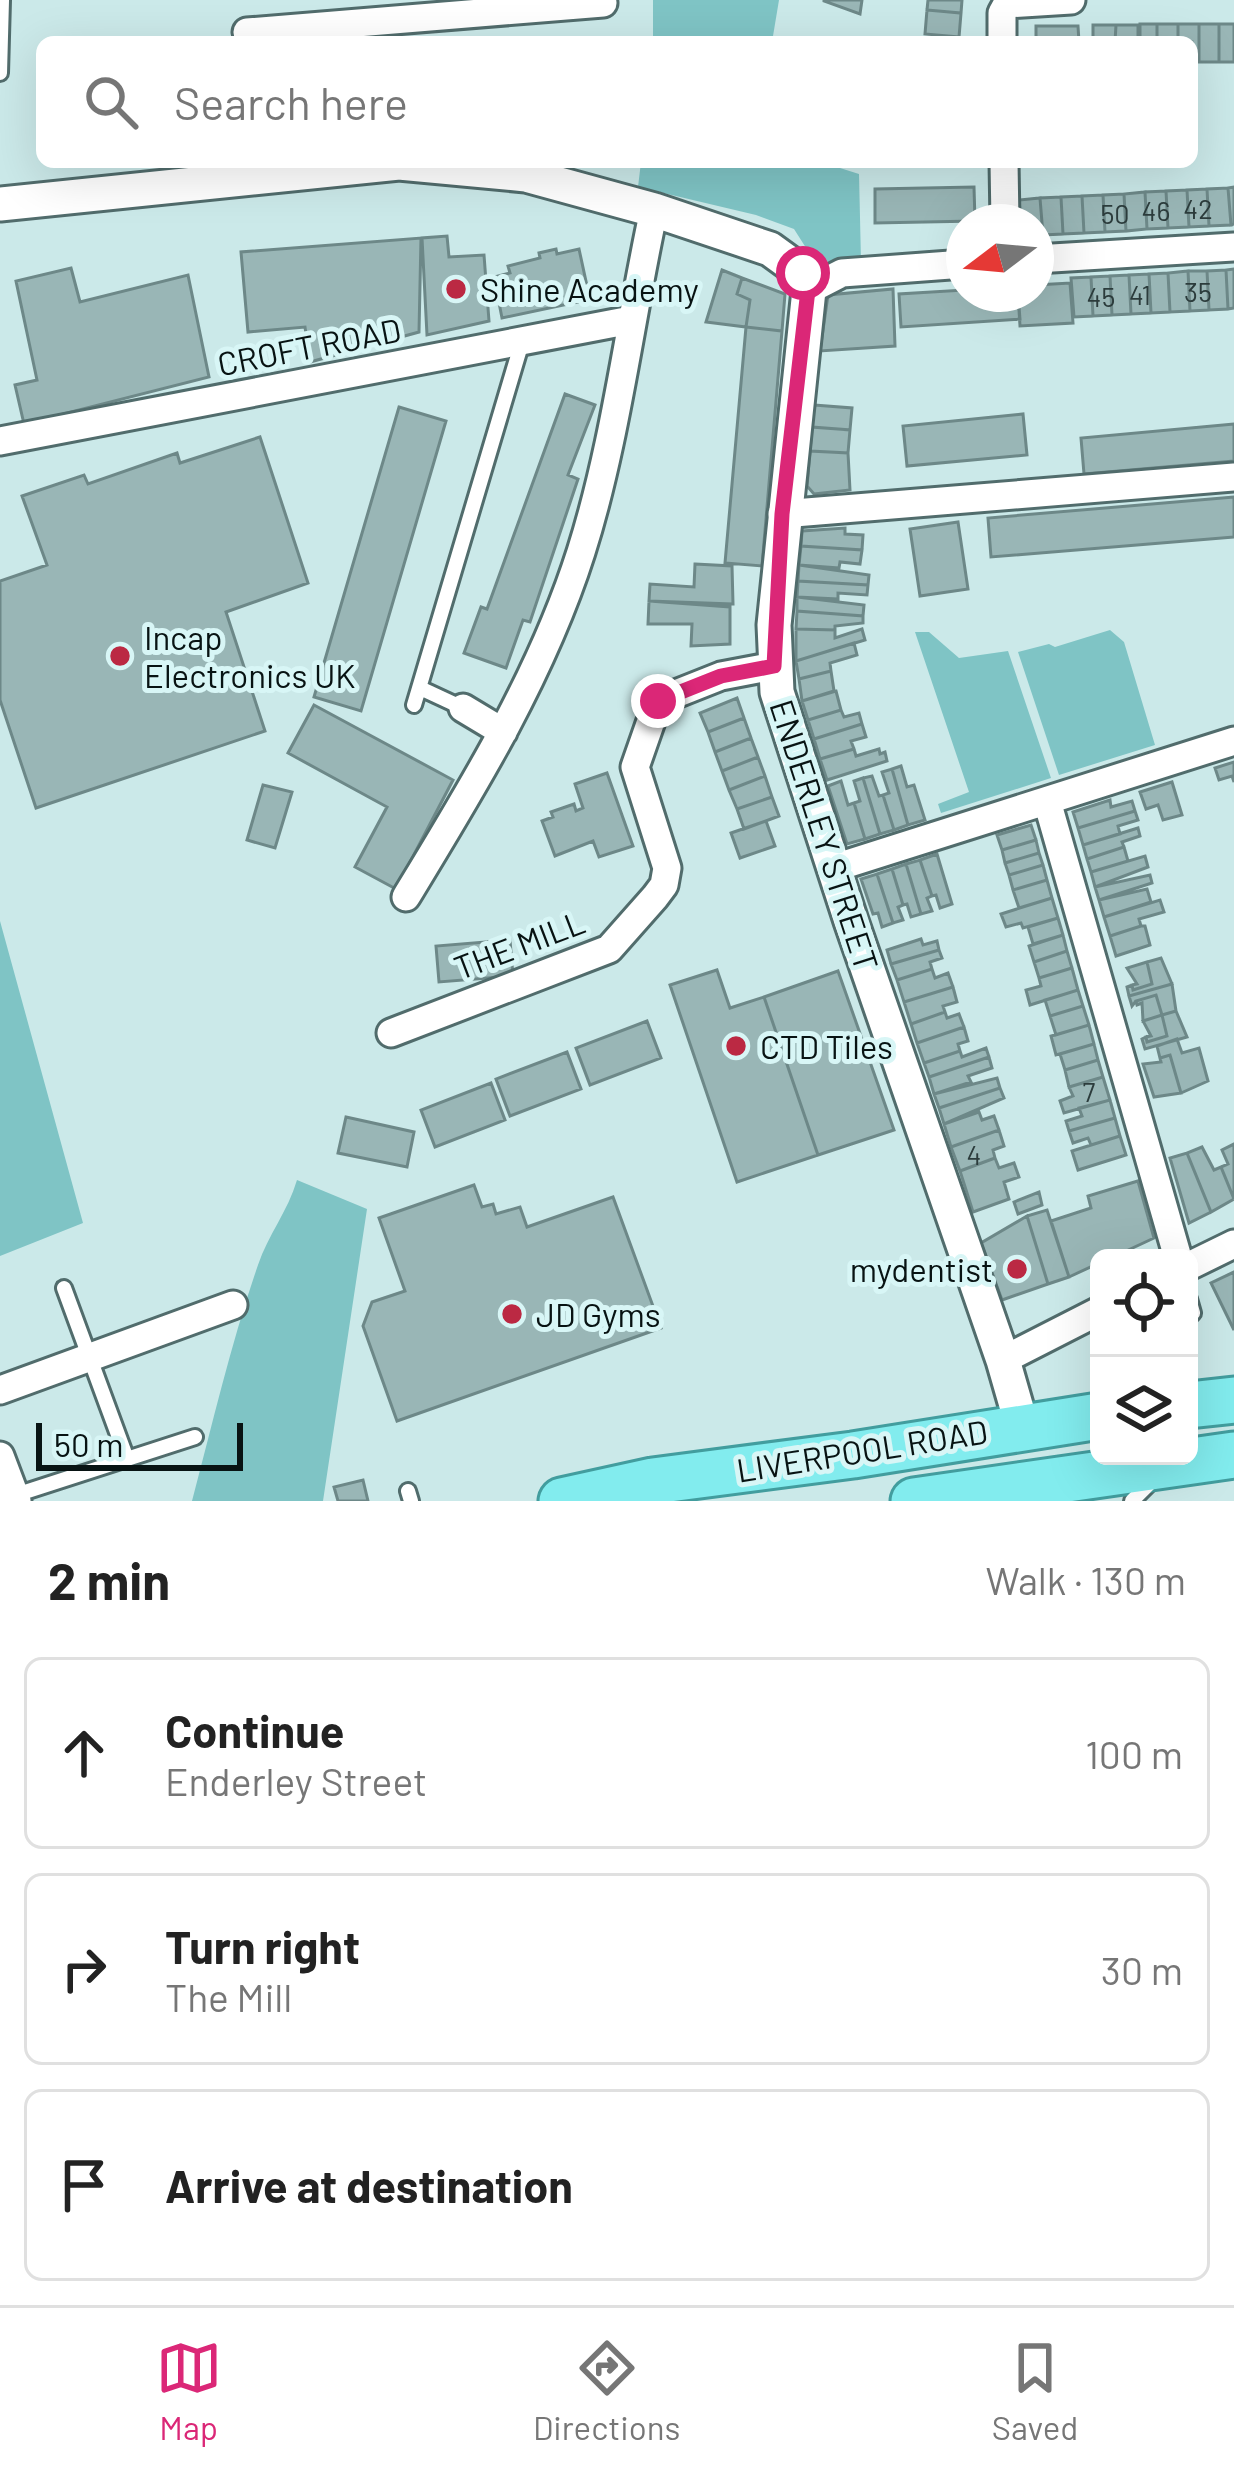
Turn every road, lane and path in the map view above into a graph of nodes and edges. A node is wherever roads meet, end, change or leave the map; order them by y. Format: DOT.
graph roads {
  1 [pos="2,0"];
  2 [pos="1019,0"];
  3 [pos="1071,0"];
  4 [pos="603,3"];
  5 [pos="247,32"];
  6 [pos="385,32"];
  7 [pos="1002,36"];
  8 [pos="0,73"];
  9 [pos="352,168"];
  10 [pos="452,168"];
  11 [pos="1004,168"];
  12 [pos="1005,204"];
  13 [pos="0,205"];
  14 [pos="654,210"];
  15 [pos="1234,247"];
  16 [pos="1054,258"];
  17 [pos="946,265"];
  18 [pos="808,290"];
  19 [pos="631,320"];
  20 [pos="522,342"];
  21 [pos="0,441"];
  22 [pos="1234,477"];
  23 [pos="782,514"];
  24 [pos="774,666"];
  25 [pos="420,688"];
  26 [pos="415,705"];
  27 [pos="463,707"];
  28 [pos="503,732"];
  29 [pos="1234,742"];
  30 [pos="1047,801"];
  31 [pos="834,868"];
  32 [pos="406,897"];
  33 [pos="391,1033"];
  34 [pos="1234,1244"];
  35 [pos="1175,1249"];
  36 [pos="1198,1262"];
  37 [pos="64,1288"];
  38 [pos="233,1305"];
  39 [pos="1090,1316"];
  40 [pos="92,1357"];
  41 [pos="1003,1360"];
  42 [pos="0,1390"];
  43 [pos="1234,1400"];
  44 [pos="1198,1404"];
  45 [pos="1090,1424"];
  46 [pos="194,1437"];
  47 [pos="1234,1454"];
  48 [pos="0,1456"];
  49 [pos="127,1459"];
  50 [pos="1198,1459"];
  51 [pos="1090,1464"];
  52 [pos="1046,1465"];
  53 [pos="1168,1465"];
  54 [pos="722,1486"];
  55 [pos="10,1499"];
  56 [pos="562,1501"];
  57 [pos="914,1501"];
  58 [pos="1132,1501"];
  1 -- 8 [label="lane"];
  2 -- 3 [label="street"];
  2 -- 7 [label="street"];
  4 -- 6 [label="street"];
  5 -- 6 [label="street"];
  9 -- 13 [label="street"];
  10 -- 14 [label="street"];
  11 -- 12 [label="street"];
  14 -- 18 [label="street"];
  14 -- 19 [label="street"];
  15 -- 16 [label="street"];
  17 -- 18 [label="street"];
  18 -- 23 [label="street, ENDERLEY STREET"];
  19 -- 20 [label="street, CROFT ROAD"];
  19 -- 28 [label="street"];
  20 -- 21 [label="street, CROFT ROAD"];
  20 -- 25 [label="lane"];
  22 -- 23 [label="street"];
  23 -- 24 [label="street, ENDERLEY STREET"];
  24 -- 31 [label="street, ENDERLEY STREET"];
  24 -- 33 [label="street, THE MILL"];
  25 -- 26 [label="lane"];
  25 -- 27 [label="lane"];
  27 -- 28 [label="street"];
  28 -- 32 [label="street"];
  29 -- 30 [label="street"];
  30 -- 31 [label="street"];
  30 -- 35 [label="street"];
  31 -- 41 [label="street, ENDERLEY STREET"];
  34 -- 36 [label="street"];
  37 -- 40 [label="lane"];
  38 -- 40 [label="street"];
  39 -- 41 [label="street"];
  40 -- 42 [label="street"];
  40 -- 49 [label="lane"];
  41 -- 52 [label="street, ENDERLEY STREET"];
  43 -- 44 [label="highway"];
  45 -- 52 [label="highway"];
  46 -- 49 [label="lane"];
  47 -- 50 [label="highway"];
  48 -- 55 [label="street"];
  49 -- 55 [label="lane"];
  51 -- 52 [label="highway"];
  52 -- 54 [label="highway, LIVERPOOL ROAD"];
  52 -- 57 [label="highway, LIVERPOOL ROAD"];
  53 -- 58 [label="lane"];
  54 -- 56 [label="highway, LIVERPOOL ROAD"];
}
